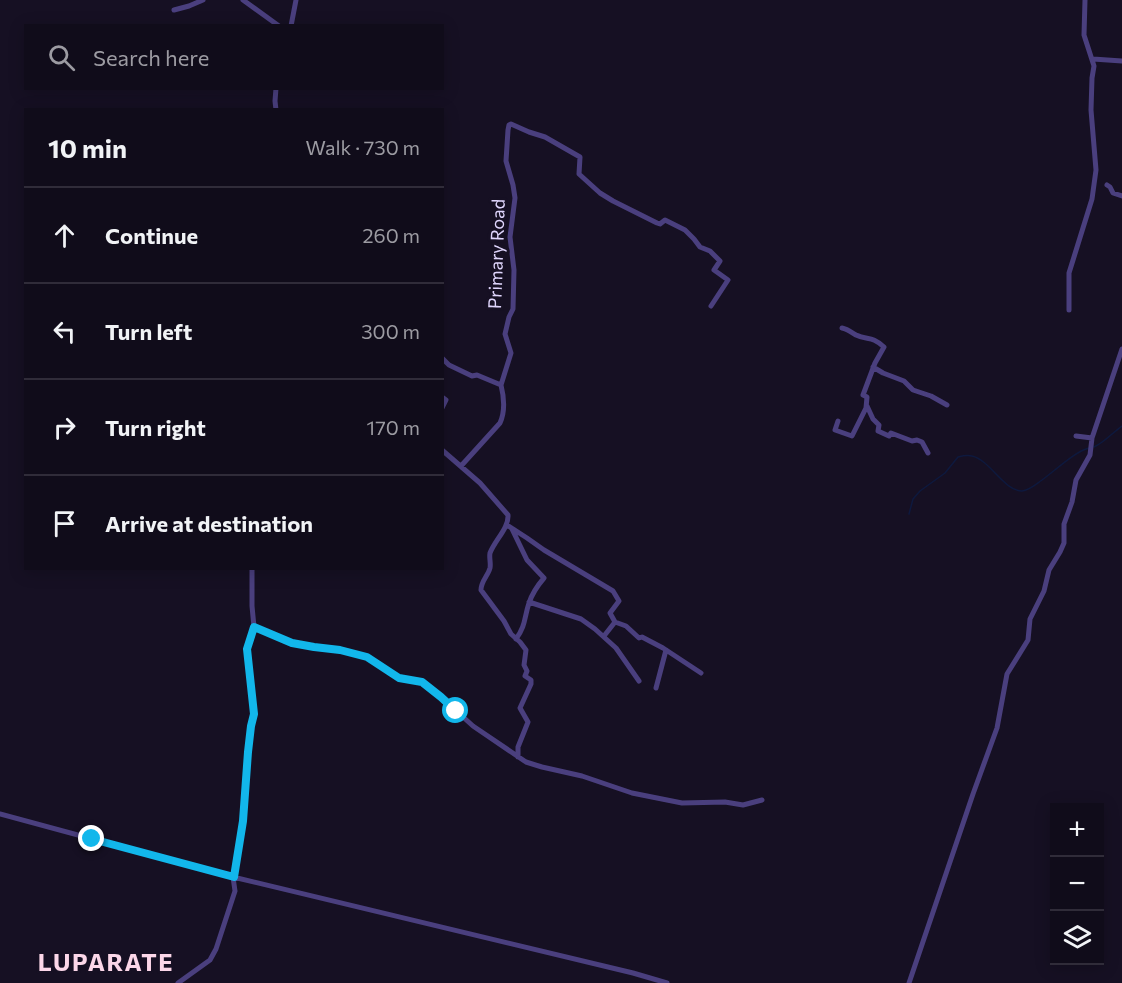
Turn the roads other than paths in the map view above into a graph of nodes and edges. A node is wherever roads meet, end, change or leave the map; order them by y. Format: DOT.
graph roads {
  1 [pos="202,0"];
  2 [pos="243,0"];
  3 [pos="296,0"];
  4 [pos="1085,0"];
  5 [pos="174,10"];
  6 [pos="276,24"];
  7 [pos="291,24"];
  8 [pos="1093,59"];
  9 [pos="1122,61"];
  10 [pos="276,90"];
  11 [pos="276,108"];
  12 [pos="1107,185"];
  13 [pos="1122,196"];
  14 [pos="711,306"];
  15 [pos="1069,310"];
  16 [pos="842,328"];
  17 [pos="1122,350"];
  18 [pos="444,360"];
  19 [pos="873,368"];
  20 [pos="501,385"];
  21 [pos="866,405"];
  22 [pos="947,405"];
  23 [pos="838,421"];
  24 [pos="1076,436"];
  25 [pos="1092,438"];
  26 [pos="444,453"];
  27 [pos="928,453"];
  28 [pos="461,465"];
  29 [pos="509,526"];
  30 [pos="252,570"];
  31 [pos="529,602"];
  32 [pos="615,622"];
  33 [pos="254,627"];
  34 [pos="604,636"];
  35 [pos="516,639"];
  36 [pos="666,650"];
  37 [pos="701,673"];
  38 [pos="639,681"];
  39 [pos="656,688"];
  40 [pos="518,757"];
  41 [pos="762,800"];
  42 [pos="0,814"];
  43 [pos="234,877"];
  44 [pos="178,983"];
  45 [pos="667,983"];
  46 [pos="909,983"];
  1 -- 5 [label="street"];
  2 -- 6 [label="street"];
  3 -- 7 [label="street"];
  4 -- 8 [label="street"];
  8 -- 9 [label="street"];
  8 -- 15 [label="street"];
  10 -- 11 [label="street"];
  12 -- 13 [label="street"];
  14 -- 20 [label="street, Primary Road"];
  16 -- 19 [label="street"];
  17 -- 25 [label="street"];
  18 -- 20 [label="street"];
  19 -- 21 [label="street"];
  19 -- 22 [label="street"];
  20 -- 28 [label="street"];
  21 -- 23 [label="street"];
  21 -- 27 [label="street"];
  24 -- 25 [label="street"];
  25 -- 46 [label="street"];
  26 -- 28 [label="street"];
  28 -- 29 [label="street"];
  29 -- 31 [label="street"];
  29 -- 32 [label="street"];
  29 -- 35 [label="street"];
  30 -- 33 [label="street"];
  31 -- 34 [label="street"];
  31 -- 35 [label="street"];
  32 -- 34 [label="street"];
  32 -- 36 [label="street"];
  33 -- 40 [label="street"];
  33 -- 43 [label="street"];
  34 -- 38 [label="street"];
  35 -- 40 [label="street"];
  36 -- 37 [label="street"];
  36 -- 39 [label="street"];
  40 -- 41 [label="street"];
  42 -- 43 [label="street"];
  43 -- 44 [label="street"];
  43 -- 45 [label="street"];
}
